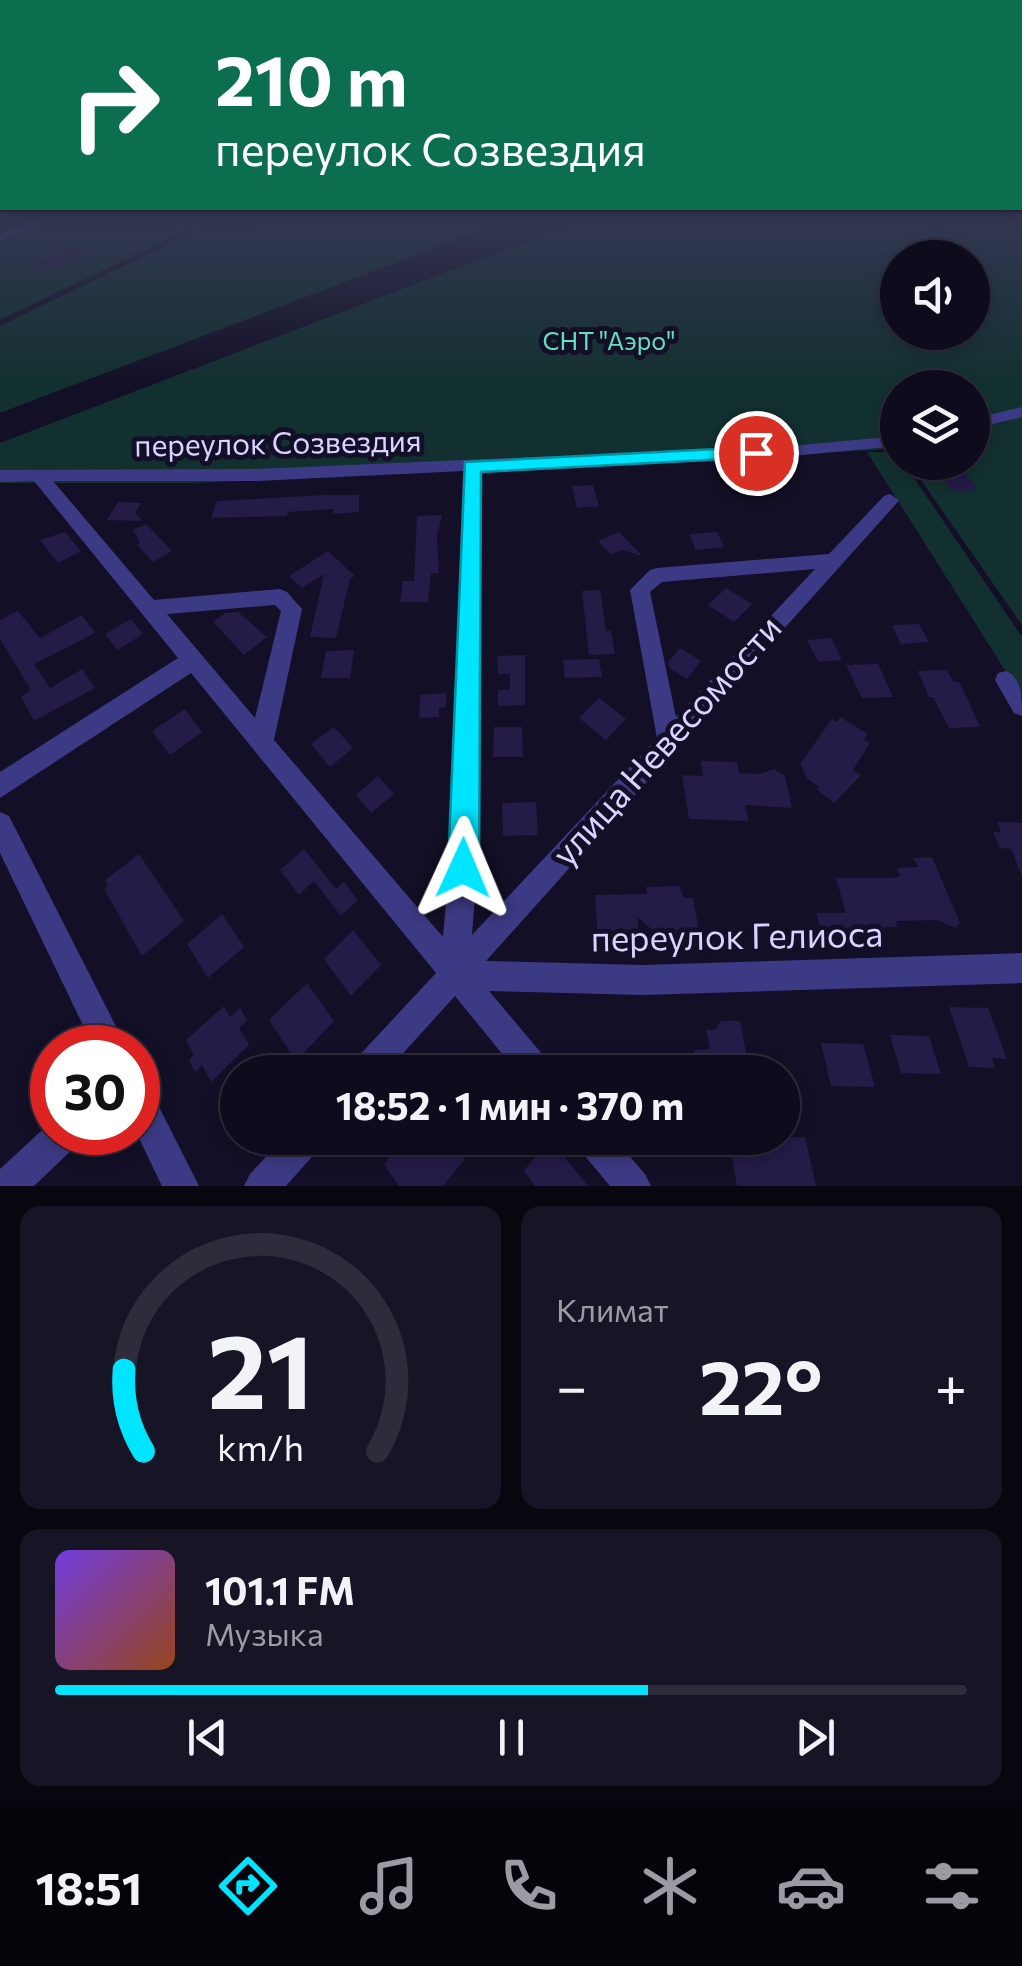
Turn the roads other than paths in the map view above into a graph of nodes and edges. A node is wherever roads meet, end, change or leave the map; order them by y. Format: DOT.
graph roads {
  1 [pos="1022,412"];
  2 [pos="990,420"];
  3 [pos="880,443"];
  4 [pos="472,466"];
  5 [pos="38,475"];
  6 [pos="0,476"];
  7 [pos="890,500"];
  8 [pos="831,560"];
  9 [pos="148,608"];
  10 [pos="192,661"];
  11 [pos="1006,680"];
  12 [pos="1022,706"];
  13 [pos="669,740"];
  14 [pos="260,743"];
  15 [pos="0,786"];
  16 [pos="0,825"];
  17 [pos="1022,968"];
  18 [pos="454,975"];
  19 [pos="99,1025"];
  20 [pos="381,1055"];
  21 [pos="522,1055"];
  22 [pos="160,1144"];
  23 [pos="41,1155"];
  24 [pos="290,1155"];
  25 [pos="607,1155"];
  26 [pos="8,1186"];
  27 [pos="181,1186"];
  28 [pos="262,1186"];
  29 [pos="633,1186"];
  1 -- 2 [label="street"];
  3 -- 4 [label="street, переулок Созвездия"];
  4 -- 5 [label="street, переулок Созвездия"];
  4 -- 18 [label="street"];
  5 -- 6 [label="street, переулок Созвездия"];
  5 -- 9 [label="street"];
  7 -- 8 [label="street, улица Невесомости"];
  8 -- 13 [label="street, улица Невесомости"];
  8 -- 13 [label="street"];
  9 -- 10 [label="street"];
  9 -- 14 [label="street"];
  10 -- 14 [label="street"];
  10 -- 15 [label="street"];
  11 -- 12 [label="street"];
  13 -- 18 [label="street, улица Невесомости"];
  14 -- 18 [label="street"];
  16 -- 19 [label="street"];
  17 -- 18 [label="street, переулок Гелиоса"];
  18 -- 20 [label="street, улица Невесомости"];
  18 -- 21 [label="street"];
  22 -- 27 [label="street"];
  23 -- 26 [label="street"];
  24 -- 28 [label="street"];
  25 -- 29 [label="street"];
}
